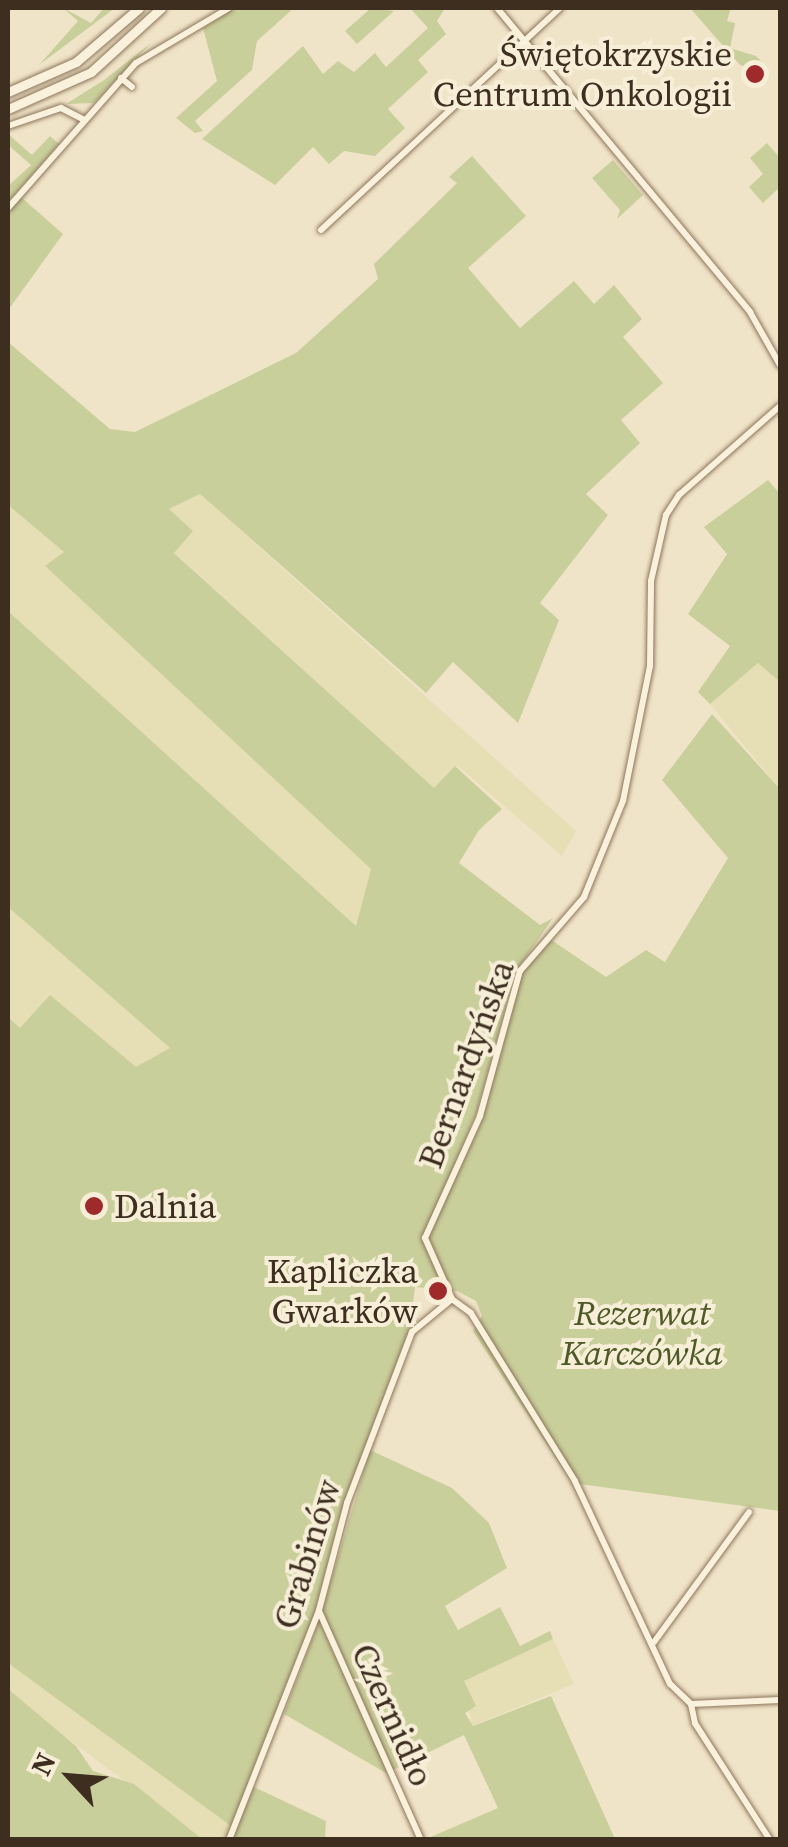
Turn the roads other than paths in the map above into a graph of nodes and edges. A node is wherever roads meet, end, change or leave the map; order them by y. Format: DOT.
graph roads {
  1 [pos="139,8"];
  2 [pos="162,8"];
  3 [pos="228,8"];
  4 [pos="497,8"];
  5 [pos="560,8"];
  6 [pos="524,40"];
  7 [pos="121,78"];
  8 [pos="132,87"];
  9 [pos="8,92"];
  10 [pos="8,109"];
  11 [pos="86,120"];
  12 [pos="8,126"];
  13 [pos="8,208"];
  14 [pos="321,230"];
  15 [pos="780,366"];
  16 [pos="780,406"];
  17 [pos="452,1299"];
  18 [pos="749,1512"];
  19 [pos="318,1610"];
  20 [pos="654,1642"];
  21 [pos="780,1700"];
  22 [pos="691,1704"];
  23 [pos="229,1840"];
  24 [pos="421,1840"];
  25 [pos="770,1840"];
  1 -- 9 [label="main road"];
  2 -- 10 [label="main road"];
  3 -- 7 [label="street"];
  4 -- 6 [label="street"];
  5 -- 6 [label="street"];
  6 -- 14 [label="street"];
  6 -- 15 [label="street"];
  7 -- 8 [label="street"];
  7 -- 11 [label="street"];
  11 -- 12 [label="street"];
  11 -- 13 [label="street"];
  16 -- 17 [label="street, Bernardyńska"];
  17 -- 19 [label="street, Grabinów"];
  17 -- 20 [label="street, Bernardyńska"];
  18 -- 20 [label="street"];
  19 -- 23 [label="street, Grabinów"];
  19 -- 24 [label="street, Czernidło"];
  20 -- 22 [label="street, Bernardyńska"];
  21 -- 22 [label="street"];
  22 -- 25 [label="street, Bernardyńska"];
}
